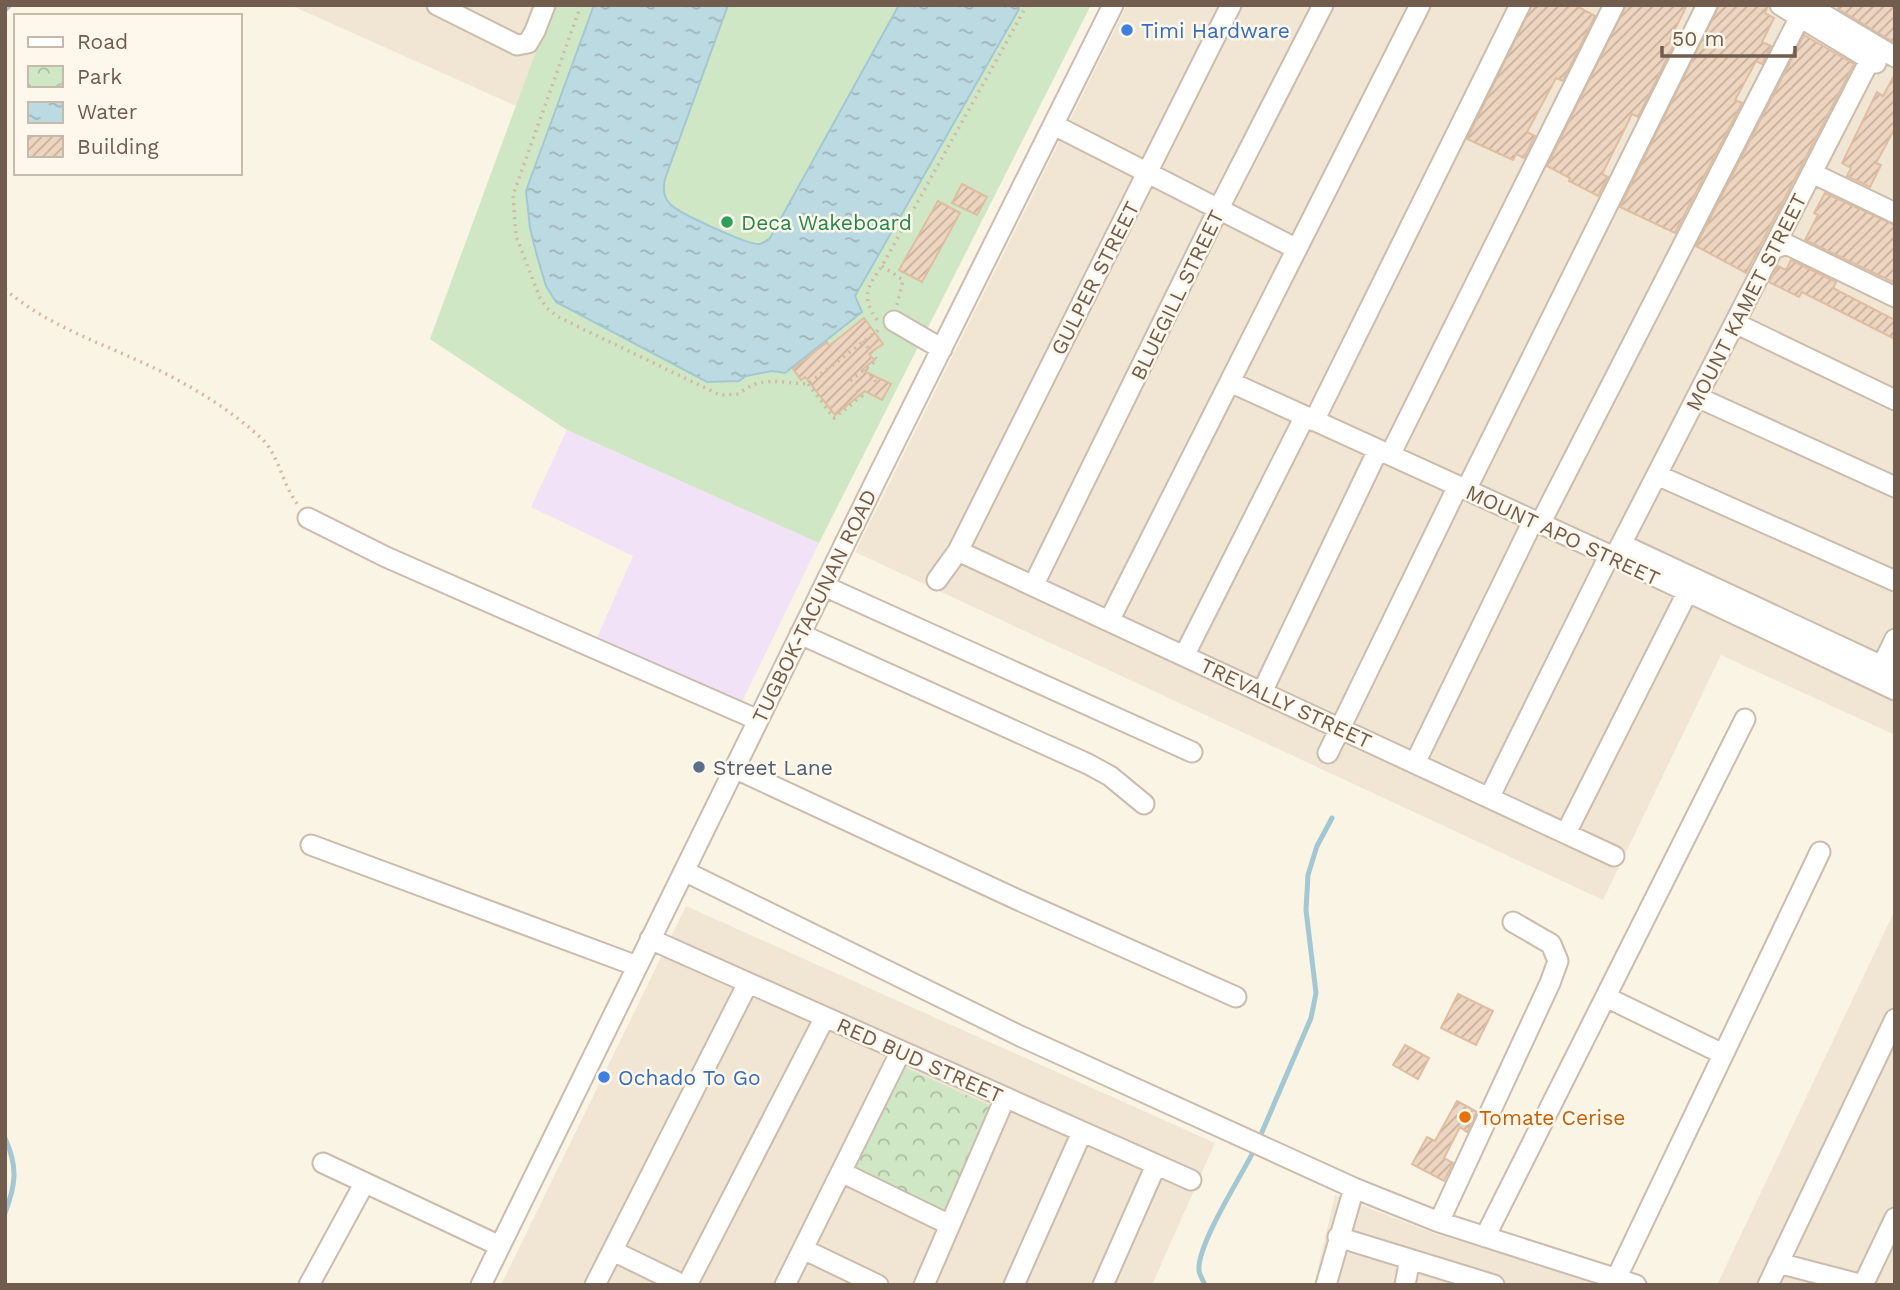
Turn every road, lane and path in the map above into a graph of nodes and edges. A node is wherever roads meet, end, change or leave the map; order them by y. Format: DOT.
graph roads {
  1 [pos="437,5"];
  2 [pos="545,5"];
  3 [pos="580,5"];
  4 [pos="1027,5"];
  5 [pos="1113,5"];
  6 [pos="1231,5"];
  7 [pos="1323,5"];
  8 [pos="1420,5"];
  9 [pos="1520,5"];
  10 [pos="1614,5"];
  11 [pos="1707,5"];
  12 [pos="1780,5"];
  13 [pos="1804,9"];
  14 [pos="468,12"];
  15 [pos="1880,55"];
  16 [pos="1054,125"];
  17 [pos="1147,174"];
  18 [pos="1816,175"];
  19 [pos="1218,210"];
  20 [pos="1895,213"];
  21 [pos="1779,247"];
  22 [pos="1297,249"];
  23 [pos="882,266"];
  24 [pos="5,289"];
  25 [pos="1895,297"];
  26 [pos="894,321"];
  27 [pos="1740,325"];
  28 [pos="863,341"];
  29 [pos="942,349"];
  30 [pos="866,369"];
  31 [pos="876,382"];
  32 [pos="1230,382"];
  33 [pos="808,384"];
  34 [pos="1702,399"];
  35 [pos="1895,400"];
  36 [pos="1309,419"];
  37 [pos="1384,453"];
  38 [pos="1663,477"];
  39 [pos="1895,487"];
  40 [pos="1462,488"];
  41 [pos="308,518"];
  42 [pos="1537,523"];
  43 [pos="958,551"];
  44 [pos="1621,554"];
  45 [pos="937,580"];
  46 [pos="1895,581"];
  47 [pos="824,586"];
  48 [pos="1033,586"];
  49 [pos="1690,586"];
  50 [pos="1109,621"];
  51 [pos="800,634"];
  52 [pos="1895,639"];
  53 [pos="1184,656"];
  54 [pos="1884,673"];
  55 [pos="1895,690"];
  56 [pos="1262,692"];
  57 [pos="1745,719"];
  58 [pos="758,720"];
  59 [pos="1340,728"];
  60 [pos="1192,752"];
  61 [pos="1328,753"];
  62 [pos="1415,764"];
  63 [pos="734,768"];
  64 [pos="1489,798"];
  65 [pos="1144,804"];
  66 [pos="1566,833"];
  67 [pos="311,845"];
  68 [pos="1820,852"];
  69 [pos="1614,856"];
  70 [pos="684,871"];
  71 [pos="1513,922"];
  72 [pos="650,939"];
  73 [pos="637,966"];
  74 [pos="748,983"];
  75 [pos="1236,997"];
  76 [pos="1606,997"];
  77 [pos="825,1017"];
  78 [pos="1895,1019"];
  79 [pos="901,1051"];
  80 [pos="1723,1054"];
  81 [pos="1005,1098"];
  82 [pos="1082,1132"];
  83 [pos="323,1163"];
  84 [pos="1156,1165"];
  85 [pos="841,1172"];
  86 [pos="1191,1180"];
  87 [pos="364,1184"];
  88 [pos="1354,1188"];
  89 [pos="1895,1217"];
  90 [pos="1439,1222"];
  91 [pos="950,1225"];
  92 [pos="1338,1237"];
  93 [pos="1485,1237"];
  94 [pos="500,1246"];
  95 [pos="803,1248"];
  96 [pos="613,1251"];
  97 [pos="1410,1259"];
  98 [pos="1778,1263"];
  99 [pos="1616,1279"];
  100 [pos="309,1285"];
  101 [pos="481,1285"];
  102 [pos="596,1285"];
  103 [pos="685,1285"];
  104 [pos="785,1285"];
  105 [pos="878,1285"];
  106 [pos="924,1285"];
  107 [pos="1014,1285"];
  108 [pos="1103,1285"];
  109 [pos="1326,1285"];
  110 [pos="1405,1285"];
  111 [pos="1494,1285"];
  112 [pos="1636,1285"];
  113 [pos="1768,1285"];
  114 [pos="1863,1285"];
  1 -- 14 [label="street"];
  2 -- 14 [label="street"];
  3 -- 33 [label="path"];
  4 -- 23 [label="path"];
  5 -- 16 [label="street, TUGBOK-TACUNAN ROAD"];
  6 -- 17 [label="street, GULPER STREET"];
  7 -- 19 [label="street, BLUEGILL STREET"];
  8 -- 22 [label="street"];
  9 -- 36 [label="street"];
  10 -- 37 [label="street"];
  11 -- 40 [label="street"];
  12 -- 13 [label="street"];
  13 -- 15 [label="street"];
  13 -- 42 [label="street"];
  15 -- 18 [label="street, MOUNT KAMET STREET"];
  16 -- 17 [label="street"];
  16 -- 29 [label="street, TUGBOK-TACUNAN ROAD"];
  17 -- 19 [label="street"];
  17 -- 43 [label="street, GULPER STREET"];
  18 -- 20 [label="street"];
  18 -- 21 [label="street, MOUNT KAMET STREET"];
  19 -- 22 [label="street"];
  19 -- 48 [label="street, BLUEGILL STREET"];
  21 -- 25 [label="street"];
  21 -- 27 [label="street, MOUNT KAMET STREET"];
  22 -- 32 [label="street"];
  23 -- 26 [label="path"];
  23 -- 28 [label="path"];
  24 -- 41 [label="path"];
  26 -- 29 [label="street"];
  27 -- 34 [label="street, MOUNT KAMET STREET"];
  27 -- 35 [label="street"];
  28 -- 30 [label="path"];
  28 -- 33 [label="path"];
  29 -- 47 [label="street, TUGBOK-TACUNAN ROAD"];
  30 -- 31 [label="path"];
  30 -- 33 [label="path"];
  32 -- 36 [label="street, MOUNT APO STREET"];
  32 -- 50 [label="street"];
  34 -- 38 [label="street, MOUNT KAMET STREET"];
  34 -- 39 [label="street"];
  36 -- 37 [label="street, MOUNT APO STREET"];
  36 -- 53 [label="street"];
  37 -- 40 [label="street, MOUNT APO STREET"];
  37 -- 56 [label="street"];
  38 -- 44 [label="street, MOUNT KAMET STREET"];
  38 -- 46 [label="street"];
  40 -- 42 [label="street, MOUNT APO STREET"];
  40 -- 59 [label="street"];
  41 -- 58 [label="street"];
  42 -- 44 [label="street, MOUNT APO STREET"];
  42 -- 62 [label="street"];
  43 -- 45 [label="street, GULPER STREET"];
  43 -- 48 [label="street, TREVALLY STREET"];
  44 -- 49 [label="street, MOUNT APO STREET"];
  44 -- 64 [label="street, MOUNT KAMET STREET"];
  47 -- 51 [label="street, TUGBOK-TACUNAN ROAD"];
  47 -- 60 [label="street"];
  48 -- 50 [label="street, TREVALLY STREET"];
  49 -- 54 [label="street, MOUNT APO STREET"];
  49 -- 66 [label="street"];
  50 -- 53 [label="street, TREVALLY STREET"];
  51 -- 58 [label="street, TUGBOK-TACUNAN ROAD"];
  51 -- 65 [label="street"];
  52 -- 54 [label="street"];
  53 -- 56 [label="street, TREVALLY STREET"];
  54 -- 55 [label="street, MOUNT APO STREET"];
  56 -- 59 [label="street, TREVALLY STREET"];
  57 -- 76 [label="street"];
  58 -- 63 [label="street, TUGBOK-TACUNAN ROAD"];
  59 -- 61 [label="street"];
  59 -- 62 [label="street, TREVALLY STREET"];
  62 -- 64 [label="street, TREVALLY STREET"];
  63 -- 70 [label="street, TUGBOK-TACUNAN ROAD"];
  63 -- 75 [label="street"];
  64 -- 66 [label="street, TREVALLY STREET"];
  66 -- 69 [label="street, TREVALLY STREET"];
  67 -- 73 [label="street"];
  68 -- 80 [label="street"];
  70 -- 72 [label="street, TUGBOK-TACUNAN ROAD"];
  70 -- 88 [label="street"];
  71 -- 90 [label="street"];
  72 -- 73 [label="street, TUGBOK-TACUNAN ROAD"];
  72 -- 74 [label="street, RED BUD STREET"];
  73 -- 94 [label="street, TUGBOK-TACUNAN ROAD"];
  74 -- 77 [label="street, RED BUD STREET"];
  74 -- 96 [label="street"];
  76 -- 80 [label="street"];
  76 -- 93 [label="street"];
  77 -- 79 [label="street, RED BUD STREET"];
  77 -- 103 [label="street"];
  78 -- 98 [label="street"];
  79 -- 81 [label="street, RED BUD STREET"];
  79 -- 85 [label="street"];
  80 -- 99 [label="street"];
  81 -- 82 [label="street, RED BUD STREET"];
  81 -- 91 [label="street"];
  82 -- 84 [label="street, RED BUD STREET"];
  82 -- 107 [label="street"];
  83 -- 87 [label="street"];
  84 -- 86 [label="street, RED BUD STREET"];
  84 -- 108 [label="street"];
  85 -- 91 [label="street"];
  85 -- 95 [label="street"];
  87 -- 94 [label="street"];
  87 -- 100 [label="street"];
  88 -- 90 [label="street"];
  88 -- 92 [label="street"];
  89 -- 114 [label="street"];
  90 -- 93 [label="street"];
  91 -- 106 [label="street"];
  92 -- 97 [label="street"];
  92 -- 109 [label="street"];
  93 -- 99 [label="street"];
  94 -- 101 [label="street, TUGBOK-TACUNAN ROAD"];
  95 -- 104 [label="street"];
  95 -- 105 [label="street"];
  96 -- 102 [label="street"];
  96 -- 103 [label="street"];
  97 -- 110 [label="street"];
  97 -- 111 [label="street"];
  98 -- 113 [label="street"];
  98 -- 114 [label="street"];
  99 -- 112 [label="street"];
}
